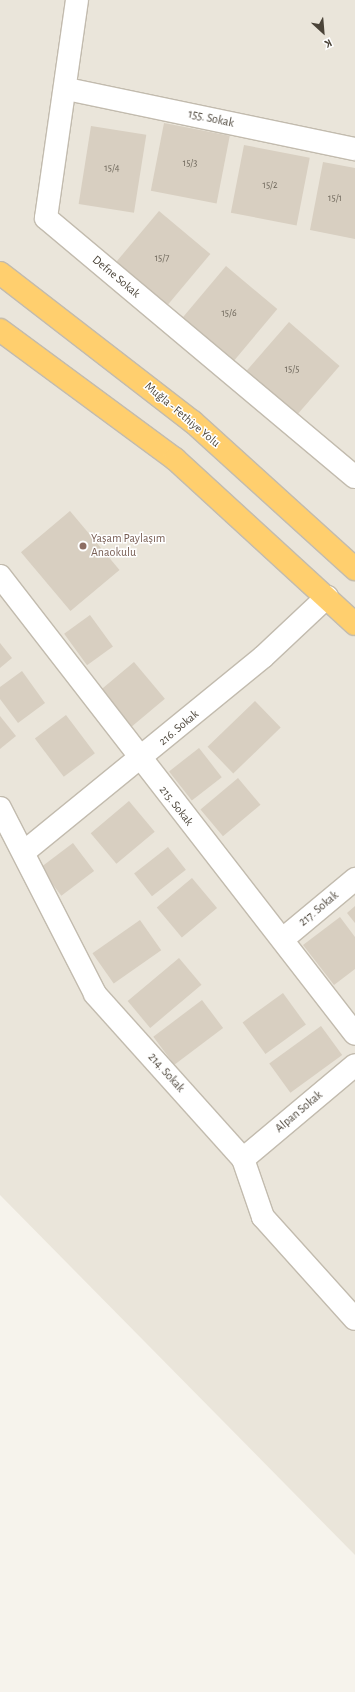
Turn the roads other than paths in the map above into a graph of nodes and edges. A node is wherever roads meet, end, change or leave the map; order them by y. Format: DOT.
graph roads {
  1 [pos="77,0"];
  2 [pos="67,89"];
  3 [pos="355,149"];
  4 [pos="0,273"];
  5 [pos="0,330"];
  6 [pos="355,477"];
  7 [pos="355,570"];
  8 [pos="0,576"];
  9 [pos="327,597"];
  10 [pos="355,624"];
  11 [pos="140,760"];
  12 [pos="0,808"];
  13 [pos="24,852"];
  14 [pos="355,879"];
  15 [pos="282,939"];
  16 [pos="355,1034"];
  17 [pos="355,1065"];
  18 [pos="243,1159"];
  19 [pos="355,1319"];
  1 -- 2 [label="street, Defne Sokak"];
  2 -- 3 [label="street, 155. Sokak"];
  2 -- 6 [label="street, Defne Sokak"];
  4 -- 7 [label="highway, Muğla - Fethiye Yolu"];
  5 -- 9 [label="highway"];
  8 -- 11 [label="street, 215. Sokak"];
  9 -- 10 [label="highway"];
  9 -- 11 [label="street, 216. Sokak"];
  11 -- 13 [label="street, 216. Sokak"];
  11 -- 15 [label="street, 215. Sokak"];
  12 -- 13 [label="street, 214. Sokak"];
  13 -- 18 [label="street, 214. Sokak"];
  14 -- 15 [label="street, 217. Sokak"];
  15 -- 16 [label="street, 215. Sokak"];
  17 -- 18 [label="street, Alpan Sokak"];
  18 -- 19 [label="street, 214. Sokak"];
}
